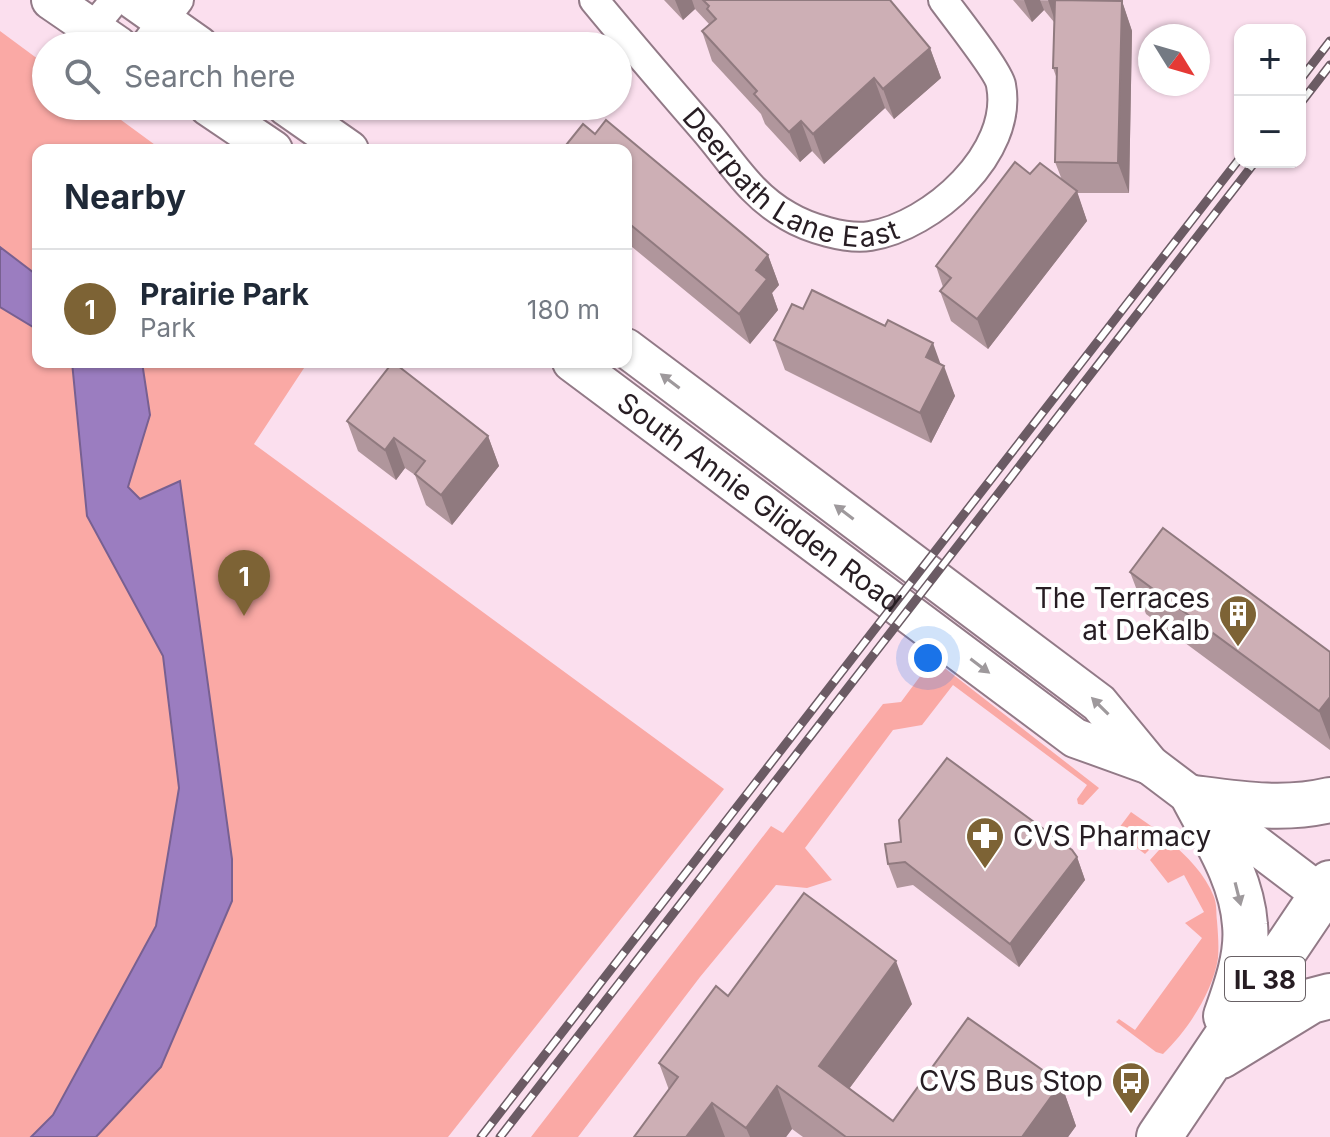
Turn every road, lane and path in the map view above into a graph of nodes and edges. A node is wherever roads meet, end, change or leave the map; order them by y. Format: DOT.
graph roads {
  1 [pos="51,0"];
  2 [pos="594,0"];
  3 [pos="943,0"];
  4 [pos="155,17"];
  5 [pos="108,25"];
  6 [pos="178,32"];
  7 [pos="621,32"];
  8 [pos="632,46"];
  9 [pos="229,120"];
  10 [pos="306,120"];
  11 [pos="264,144"];
  12 [pos="340,144"];
  13 [pos="632,353"];
  14 [pos="580,368"];
  15 [pos="1150,765"];
  16 [pos="1194,798"];
  17 [pos="1330,800"];
  18 [pos="1327,893"];
  19 [pos="1330,996"];
  20 [pos="1209,1063"];
  21 [pos="1159,1137"];
  1 -- 5 [label="main road"];
  2 -- 7 [label="street, Deerpath Lane East"];
  3 -- 8 [label="street, Deerpath Lane East"];
  4 -- 6 [label="main road"];
  9 -- 11 [label="main road"];
  10 -- 12 [label="main road"];
  15 -- 13 [label="main road, South Annie Glidden Road, one-way"];
  14 -- 15 [label="main road, South Annie Glidden Road, one-way"];
  15 -- 16 [label="main road, South Annie Glidden Road"];
  16 -- 17 [label="main road"];
  16 -- 18 [label="main road, South Annie Glidden Road"];
  16 -- 20 [label="main road, one-way"];
  18 -- 20 [label="main road, IL 38"];
  19 -- 20 [label="main road"];
  20 -- 21 [label="main road, IL 38"];
}
